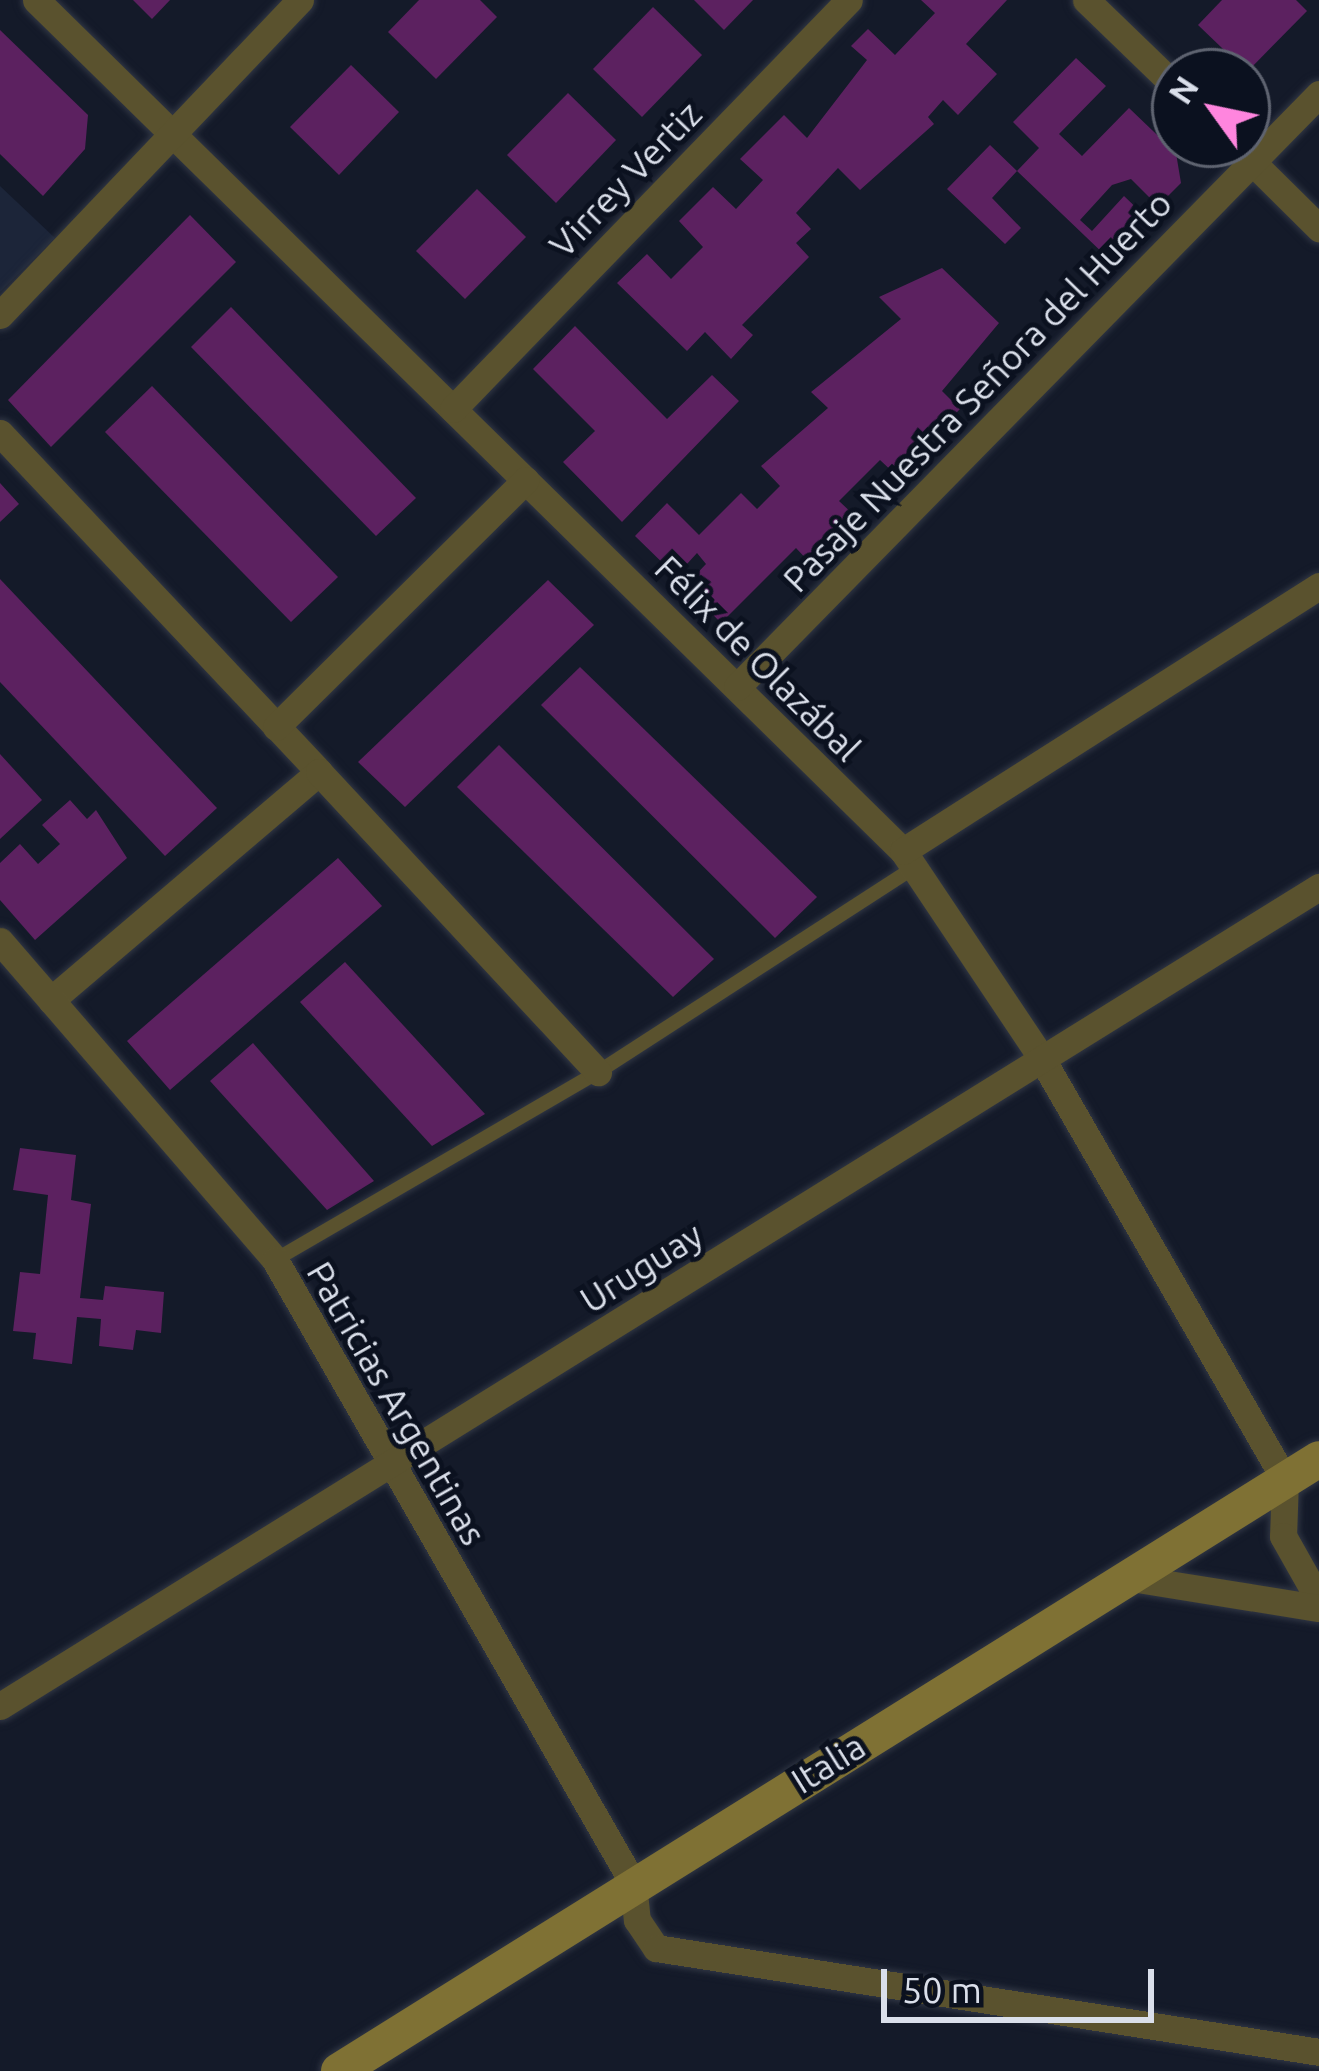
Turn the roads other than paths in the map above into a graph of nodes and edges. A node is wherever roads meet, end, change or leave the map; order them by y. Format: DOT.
graph roads {
  1 [pos="36,0"];
  2 [pos="300,0"];
  3 [pos="849,0"];
  4 [pos="1086,0"];
  5 [pos="1151,63"];
  6 [pos="1319,94"];
  7 [pos="1271,131"];
  8 [pos="173,134"];
  9 [pos="1229,168"];
  10 [pos="1258,168"];
  11 [pos="1319,228"];
  12 [pos="0,315"];
  13 [pos="453,409"];
  14 [pos="0,433"];
  15 [pos="526,480"];
  16 [pos="1319,586"];
  17 [pos="737,687"];
  18 [pos="276,727"];
  19 [pos="319,772"];
  20 [pos="909,859"];
  21 [pos="1319,887"];
  22 [pos="0,941"];
  23 [pos="51,1000"];
  24 [pos="1042,1058"];
  25 [pos="598,1072"];
  26 [pos="275,1260"];
  27 [pos="1319,1459"];
  28 [pos="389,1466"];
  29 [pos="1286,1480"];
  30 [pos="1130,1578"];
  31 [pos="1319,1604"];
  32 [pos="0,1706"];
  33 [pos="634,1882"];
  34 [pos="1319,2052"];
  35 [pos="339,2071"];
  1 -- 8 [label="street, Félix de Olazábal"];
  2 -- 8 [label="street"];
  3 -- 13 [label="street, Virrey Vertiz"];
  4 -- 5 [label="street"];
  6 -- 7 [label="street, Pasaje Nuestra Señora del Huerto"];
  8 -- 12 [label="street"];
  8 -- 13 [label="street, Félix de Olazábal"];
  9 -- 17 [label="street, Pasaje Nuestra Señora del Huerto"];
  10 -- 11 [label="street"];
  13 -- 15 [label="street, Félix de Olazábal"];
  14 -- 18 [label="street"];
  15 -- 17 [label="street, Félix de Olazábal"];
  15 -- 18 [label="street"];
  16 -- 20 [label="street"];
  17 -- 20 [label="street, Félix de Olazábal"];
  18 -- 19 [label="street"];
  19 -- 23 [label="street"];
  19 -- 25 [label="street"];
  20 -- 24 [label="street, Félix de Olazábal"];
  20 -- 25 [label="lane"];
  21 -- 24 [label="street, Uruguay"];
  22 -- 23 [label="street, Patricias Argentinas"];
  23 -- 26 [label="street, Patricias Argentinas"];
  24 -- 28 [label="street, Uruguay"];
  24 -- 29 [label="street, Félix de Olazábal"];
  25 -- 26 [label="lane"];
  26 -- 28 [label="street, Patricias Argentinas"];
  27 -- 29 [label="street, Italia"];
  28 -- 32 [label="street, Uruguay"];
  28 -- 33 [label="street, Patricias Argentinas"];
  29 -- 30 [label="street, Italia"];
  29 -- 31 [label="street"];
  30 -- 31 [label="street"];
  30 -- 33 [label="street, Italia"];
  33 -- 34 [label="street, Patricias Argentinas"];
  33 -- 35 [label="street, Italia"];
}
